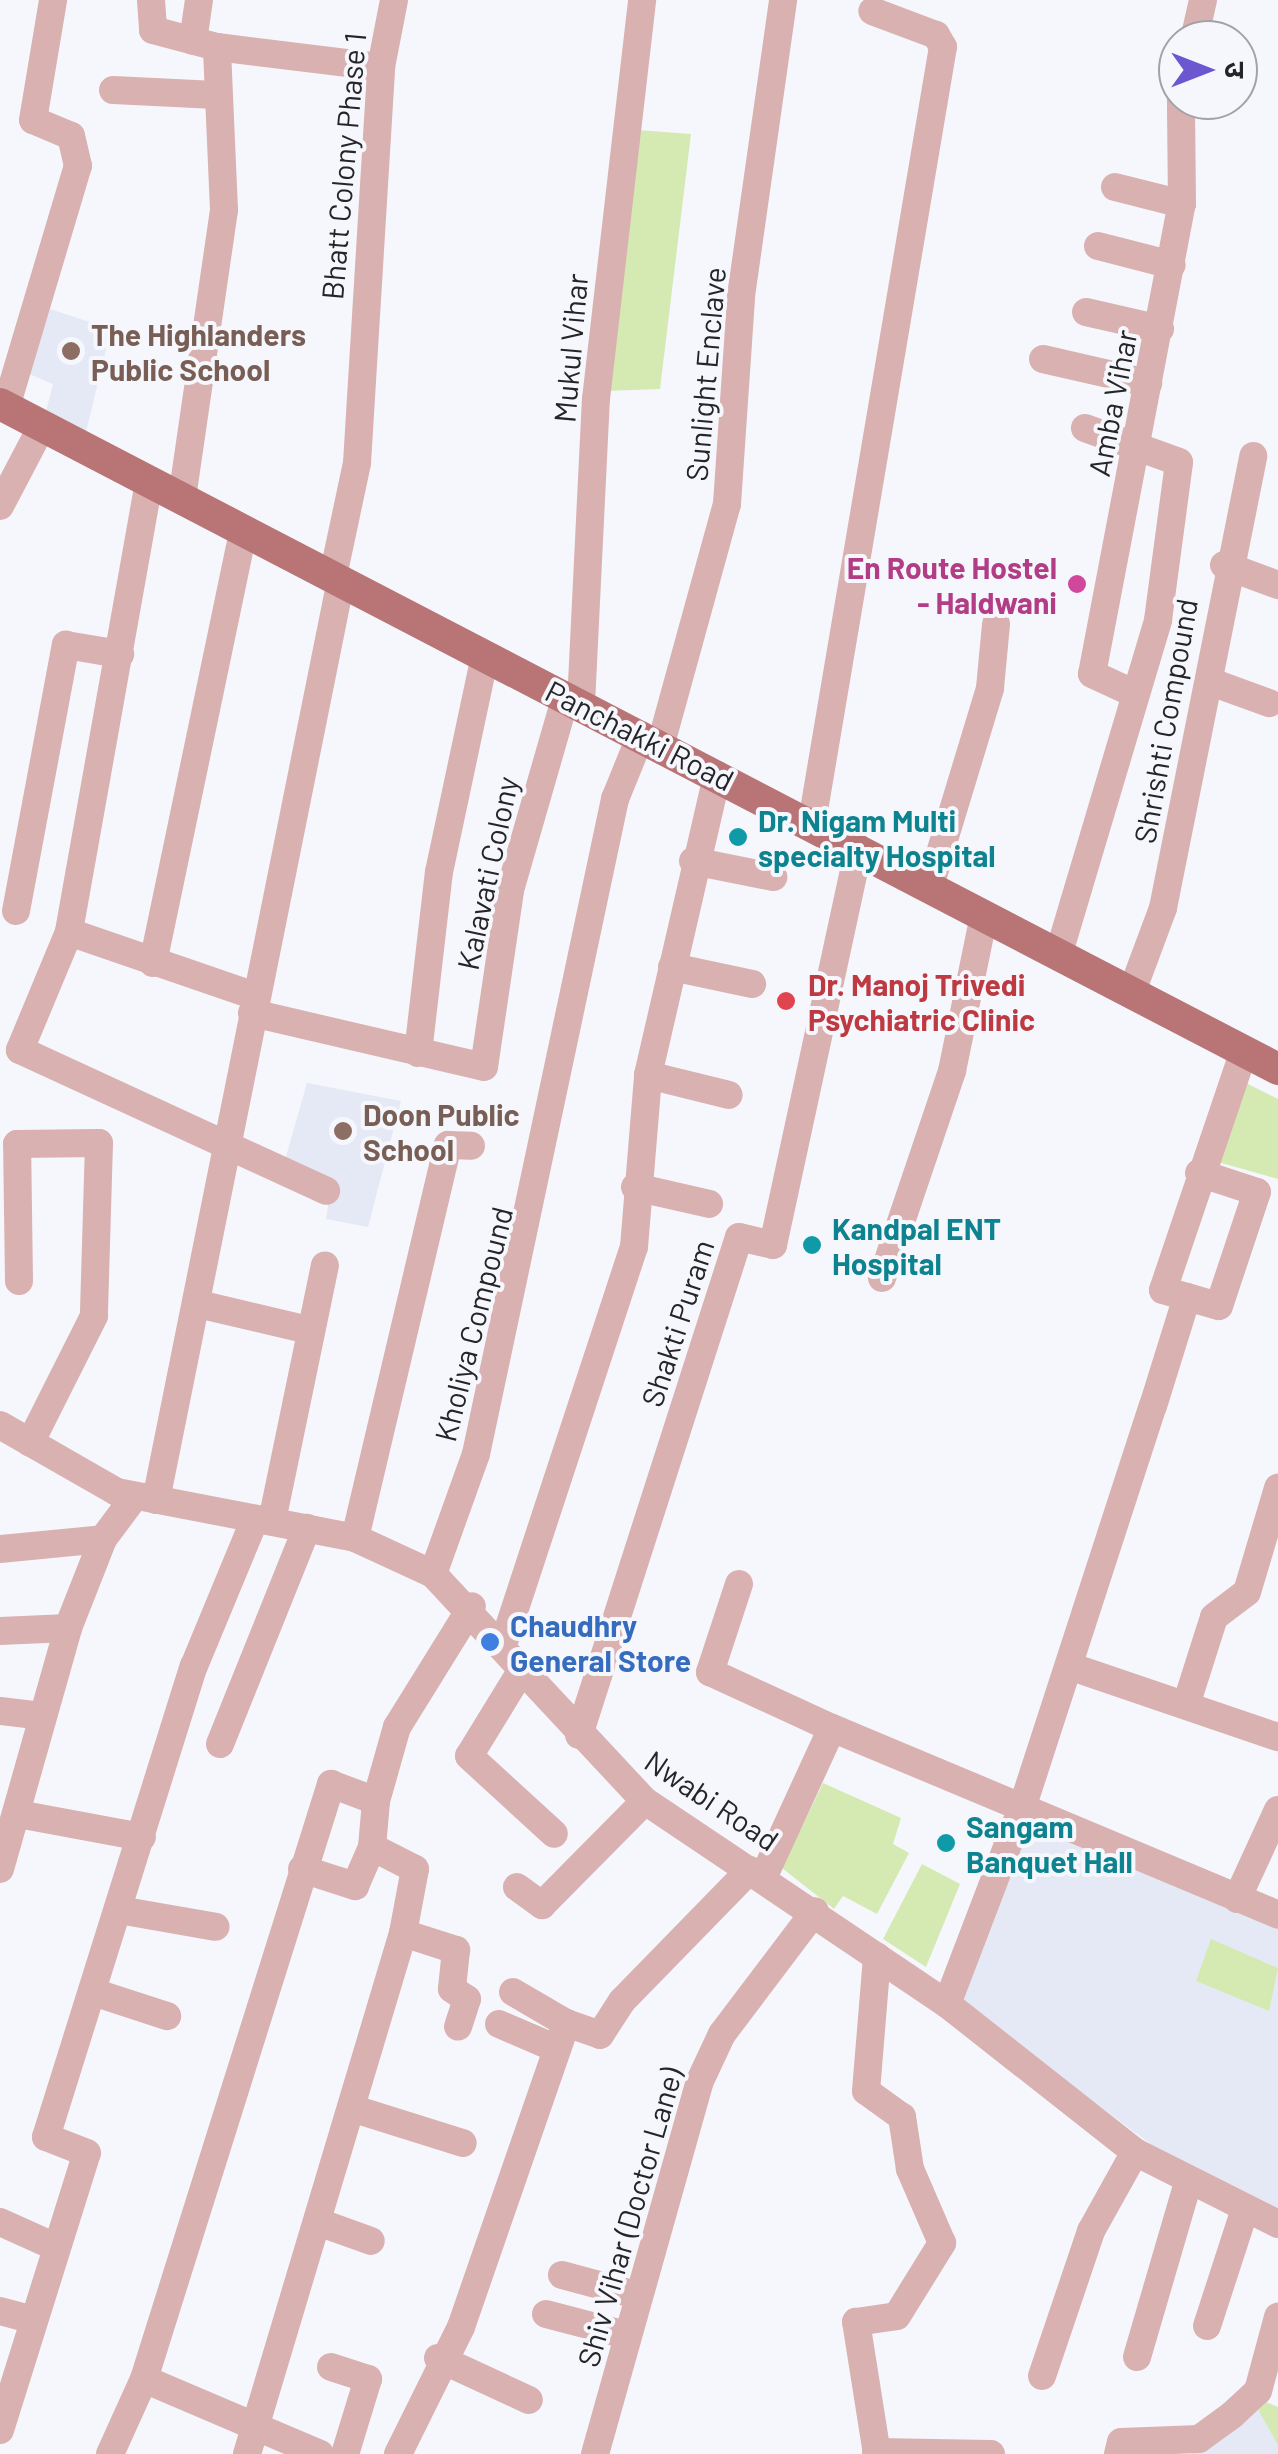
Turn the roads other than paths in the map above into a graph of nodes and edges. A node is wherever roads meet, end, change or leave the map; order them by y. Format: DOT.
graph roads {
  1 [pos="54,0"];
  2 [pos="151,0"];
  3 [pos="199,0"];
  4 [pos="394,0"];
  5 [pos="642,0"];
  6 [pos="784,0"];
  7 [pos="872,10"];
  8 [pos="205,44"];
  9 [pos="381,66"];
  10 [pos="112,90"];
  11 [pos="216,95"];
  12 [pos="1181,120"];
  13 [pos="1115,187"];
  14 [pos="1182,204"];
  15 [pos="1098,246"];
  16 [pos="1172,266"];
  17 [pos="1086,312"];
  18 [pos="1160,329"];
  19 [pos="1043,359"];
  20 [pos="1148,384"];
  21 [pos="3,406"];
  22 [pos="42,426"];
  23 [pos="1085,428"];
  24 [pos="1136,447"];
  25 [pos="1252,456"];
  26 [pos="149,482"];
  27 [pos="182,498"];
  28 [pos="0,506"];
  29 [pos="244,531"];
  30 [pos="1224,565"];
  31 [pos="337,578"];
  32 [pos="1278,585"];
  33 [pos="996,624"];
  34 [pos="120,654"];
  35 [pos="485,655"];
  36 [pos="1211,682"];
  37 [pos="1131,692"];
  38 [pos="574,700"];
  39 [pos="1270,703"];
  40 [pos="650,741"];
  41 [pos="717,775"];
  42 [pos="812,822"];
  43 [pos="858,848"];
  44 [pos="14,852"];
  45 [pos="693,861"];
  46 [pos="773,877"];
  47 [pos="930,886"];
  48 [pos="16,912"];
  49 [pos="984,915"];
  50 [pos="68,932"];
  51 [pos="1058,956"];
  52 [pos="154,963"];
  53 [pos="672,968"];
  54 [pos="752,984"];
  55 [pos="1131,994"];
  56 [pos="253,1005"];
  57 [pos="1244,1052"];
  58 [pos="418,1053"];
  59 [pos="1278,1069"];
  60 [pos="648,1075"];
  61 [pos="728,1095"];
  62 [pos="227,1144"];
  63 [pos="471,1146"];
  64 [pos="1199,1173"];
  65 [pos="635,1187"];
  66 [pos="326,1191"];
  67 [pos="709,1204"];
  68 [pos="325,1265"];
  69 [pos="882,1278"];
  70 [pos="19,1280"];
  71 [pos="1187,1297"];
  72 [pos="198,1304"];
  73 [pos="296,1327"];
  74 [pos="0,1424"];
  75 [pos="30,1443"];
  76 [pos="1278,1488"];
  77 [pos="145,1498"];
  78 [pos="264,1520"];
  79 [pos="307,1528"];
  80 [pos="355,1538"];
  81 [pos="104,1539"];
  82 [pos="0,1549"];
  83 [pos="433,1574"];
  84 [pos="740,1584"];
  85 [pos="472,1606"];
  86 [pos="68,1628"];
  87 [pos="0,1631"];
  88 [pos="504,1642"];
  89 [pos="1069,1666"];
  90 [pos="522,1668"];
  91 [pos="1186,1706"];
  92 [pos="0,1711"];
  93 [pos="42,1716"];
  94 [pos="832,1728"];
  95 [pos="580,1735"];
  96 [pos="1278,1737"];
  97 [pos="220,1744"];
  98 [pos="376,1800"];
  99 [pos="645,1801"];
  100 [pos="1024,1802"];
  101 [pos="1278,1810"];
  102 [pos="18,1814"];
  103 [pos="554,1834"];
  104 [pos="142,1837"];
  105 [pos="372,1847"];
  106 [pos="0,1869"];
  107 [pos="302,1870"];
  108 [pos="757,1873"];
  109 [pos="517,1887"];
  110 [pos="1237,1899"];
  111 [pos="119,1910"];
  112 [pos="815,1910"];
  113 [pos="1278,1915"];
  114 [pos="216,1926"];
  115 [pos="404,1934"];
  116 [pos="877,1956"];
  117 [pos="92,1992"];
  118 [pos="513,1992"];
  119 [pos="947,2004"];
  120 [pos="167,2016"];
  121 [pos="500,2024"];
  122 [pos="458,2027"];
  123 [pos="560,2035"];
  124 [pos="351,2108"];
  125 [pos="463,2143"];
  126 [pos="1135,2152"];
  127 [pos="1187,2186"];
  128 [pos="1244,2212"];
  129 [pos="0,2222"];
  130 [pos="318,2222"];
  131 [pos="1278,2224"];
  132 [pos="371,2241"];
  133 [pos="56,2246"];
  134 [pos="562,2274"];
  135 [pos="636,2295"];
  136 [pos="0,2311"];
  137 [pos="546,2314"];
  138 [pos="1278,2317"];
  139 [pos="33,2320"];
  140 [pos="1207,2326"];
  141 [pos="626,2335"];
  142 [pos="1137,2357"];
  143 [pos="438,2358"];
  144 [pos="331,2367"];
  145 [pos="8,2376"];
  146 [pos="1042,2376"];
  147 [pos="144,2379"];
  148 [pos="529,2400"];
  149 [pos="253,2422"];
  150 [pos="0,2430"];
  151 [pos="877,2453"];
  152 [pos="110,2454"];
  153 [pos="246,2454"];
  154 [pos="320,2454"];
  155 [pos="344,2454"];
  156 [pos="398,2454"];
  157 [pos="595,2454"];
  158 [pos="991,2454"];
  159 [pos="1118,2454"];
  1 -- 21 [label="street"];
  2 -- 8 [label="street"];
  3 -- 8 [label="street"];
  4 -- 9 [label="street, Bhatt Colony Phase 1"];
  5 -- 38 [label="street, Mukul Vihar"];
  6 -- 40 [label="street, Sunlight Enclave"];
  7 -- 42 [label="street"];
  8 -- 9 [label="street"];
  8 -- 11 [label="street"];
  9 -- 31 [label="street, Bhatt Colony Phase 1"];
  10 -- 11 [label="street"];
  11 -- 27 [label="street"];
  12 -- 14 [label="street, Amba Vihar"];
  13 -- 14 [label="street"];
  14 -- 16 [label="street, Amba Vihar"];
  15 -- 16 [label="street"];
  16 -- 18 [label="street, Amba Vihar"];
  17 -- 18 [label="street"];
  18 -- 20 [label="street, Amba Vihar"];
  19 -- 20 [label="street"];
  20 -- 24 [label="street, Amba Vihar"];
  21 -- 22 [label="main road, Panchakki Road"];
  22 -- 26 [label="main road, Panchakki Road"];
  22 -- 28 [label="street"];
  23 -- 24 [label="street"];
  24 -- 37 [label="street, Amba Vihar"];
  24 -- 37 [label="street"];
  25 -- 30 [label="street, Shrishti Compound"];
  26 -- 27 [label="main road, Panchakki Road"];
  26 -- 34 [label="street"];
  27 -- 29 [label="main road, Panchakki Road"];
  29 -- 31 [label="main road, Panchakki Road"];
  29 -- 52 [label="street"];
  30 -- 32 [label="street"];
  30 -- 36 [label="street, Shrishti Compound"];
  31 -- 35 [label="main road, Panchakki Road"];
  31 -- 56 [label="street, Bhatt Colony Phase 1"];
  33 -- 47 [label="street"];
  34 -- 44 [label="street"];
  34 -- 50 [label="street"];
  35 -- 38 [label="main road, Panchakki Road"];
  35 -- 58 [label="street"];
  36 -- 39 [label="street"];
  36 -- 55 [label="street, Shrishti Compound"];
  37 -- 51 [label="street"];
  38 -- 40 [label="main road, Panchakki Road"];
  38 -- 58 [label="street, Kalavati Colony"];
  40 -- 41 [label="main road, Panchakki Road"];
  40 -- 83 [label="street, Kholiya Compound"];
  41 -- 42 [label="main road, Panchakki Road"];
  41 -- 45 [label="street"];
  42 -- 43 [label="main road, Panchakki Road"];
  43 -- 47 [label="main road, Panchakki Road"];
  43 -- 95 [label="street, Shakti Puram"];
  44 -- 48 [label="street"];
  45 -- 46 [label="street"];
  45 -- 53 [label="street"];
  47 -- 49 [label="main road, Panchakki Road"];
  49 -- 51 [label="main road, Panchakki Road"];
  49 -- 69 [label="street"];
  50 -- 52 [label="street"];
  50 -- 62 [label="street"];
  51 -- 55 [label="main road, Panchakki Road"];
  52 -- 56 [label="street"];
  53 -- 54 [label="street"];
  53 -- 60 [label="street"];
  55 -- 57 [label="main road, Panchakki Road"];
  56 -- 58 [label="street"];
  56 -- 62 [label="street, Bhatt Colony Phase 1"];
  57 -- 59 [label="main road, Panchakki Road"];
  57 -- 64 [label="street"];
  60 -- 61 [label="street"];
  60 -- 65 [label="street"];
  62 -- 66 [label="street"];
  62 -- 72 [label="street, Bhatt Colony Phase 1"];
  63 -- 80 [label="street"];
  64 -- 71 [label="street"];
  64 -- 71 [label="street"];
  65 -- 67 [label="street"];
  65 -- 88 [label="street"];
  68 -- 78 [label="street"];
  70 -- 75 [label="street"];
  71 -- 89 [label="street"];
  72 -- 73 [label="street"];
  72 -- 77 [label="street, Bhatt Colony Phase 1"];
  74 -- 75 [label="street, Nwabi Road"];
  75 -- 77 [label="street, Nwabi Road"];
  76 -- 91 [label="street"];
  77 -- 78 [label="street, Nwabi Road"];
  77 -- 81 [label="street"];
  78 -- 79 [label="street, Nwabi Road"];
  78 -- 104 [label="street"];
  79 -- 80 [label="street, Nwabi Road"];
  79 -- 97 [label="street"];
  80 -- 83 [label="street, Nwabi Road"];
  81 -- 82 [label="street"];
  81 -- 86 [label="street"];
  83 -- 85 [label="street, Nwabi Road"];
  84 -- 94 [label="street"];
  85 -- 88 [label="street, Nwabi Road"];
  85 -- 98 [label="street"];
  86 -- 87 [label="street"];
  86 -- 93 [label="street"];
  88 -- 90 [label="street, Nwabi Road"];
  89 -- 91 [label="street"];
  89 -- 100 [label="street"];
  90 -- 95 [label="street, Nwabi Road"];
  90 -- 103 [label="street"];
  91 -- 96 [label="street"];
  92 -- 93 [label="street"];
  93 -- 102 [label="street"];
  94 -- 100 [label="street"];
  94 -- 108 [label="street"];
  95 -- 99 [label="street, Nwabi Road"];
  98 -- 105 [label="street"];
  98 -- 107 [label="street"];
  99 -- 108 [label="street, Nwabi Road"];
  99 -- 109 [label="street"];
  100 -- 110 [label="street"];
  100 -- 119 [label="street"];
  101 -- 110 [label="street"];
  102 -- 104 [label="street"];
  102 -- 106 [label="street"];
  104 -- 111 [label="street"];
  105 -- 107 [label="street"];
  105 -- 115 [label="street"];
  107 -- 147 [label="street"];
  108 -- 112 [label="street, Nwabi Road"];
  108 -- 123 [label="street"];
  110 -- 113 [label="street"];
  111 -- 114 [label="street"];
  111 -- 117 [label="street"];
  112 -- 116 [label="street, Nwabi Road"];
  112 -- 135 [label="street, Shiv Vihar (Doctor Lane)"];
  115 -- 122 [label="street"];
  115 -- 124 [label="street"];
  116 -- 119 [label="street, Nwabi Road"];
  116 -- 151 [label="street"];
  117 -- 120 [label="street"];
  117 -- 133 [label="street"];
  118 -- 123 [label="street"];
  119 -- 126 [label="street, Nwabi Road"];
  121 -- 123 [label="street"];
  123 -- 143 [label="street"];
  124 -- 125 [label="street"];
  124 -- 130 [label="street"];
  126 -- 127 [label="street, Nwabi Road"];
  126 -- 146 [label="street"];
  127 -- 128 [label="street, Nwabi Road"];
  127 -- 142 [label="street"];
  128 -- 131 [label="street, Nwabi Road"];
  128 -- 140 [label="street"];
  129 -- 133 [label="street"];
  130 -- 132 [label="street"];
  130 -- 149 [label="street"];
  133 -- 139 [label="street"];
  134 -- 135 [label="street"];
  135 -- 141 [label="street, Shiv Vihar (Doctor Lane)"];
  136 -- 139 [label="street"];
  137 -- 141 [label="street"];
  138 -- 159 [label="street"];
  139 -- 145 [label="street"];
  141 -- 157 [label="street, Shiv Vihar (Doctor Lane)"];
  143 -- 148 [label="street"];
  143 -- 156 [label="street"];
  144 -- 155 [label="street"];
  145 -- 150 [label="street"];
  147 -- 149 [label="street"];
  147 -- 152 [label="street"];
  149 -- 153 [label="street"];
  149 -- 154 [label="street"];
  151 -- 158 [label="street"];
}
